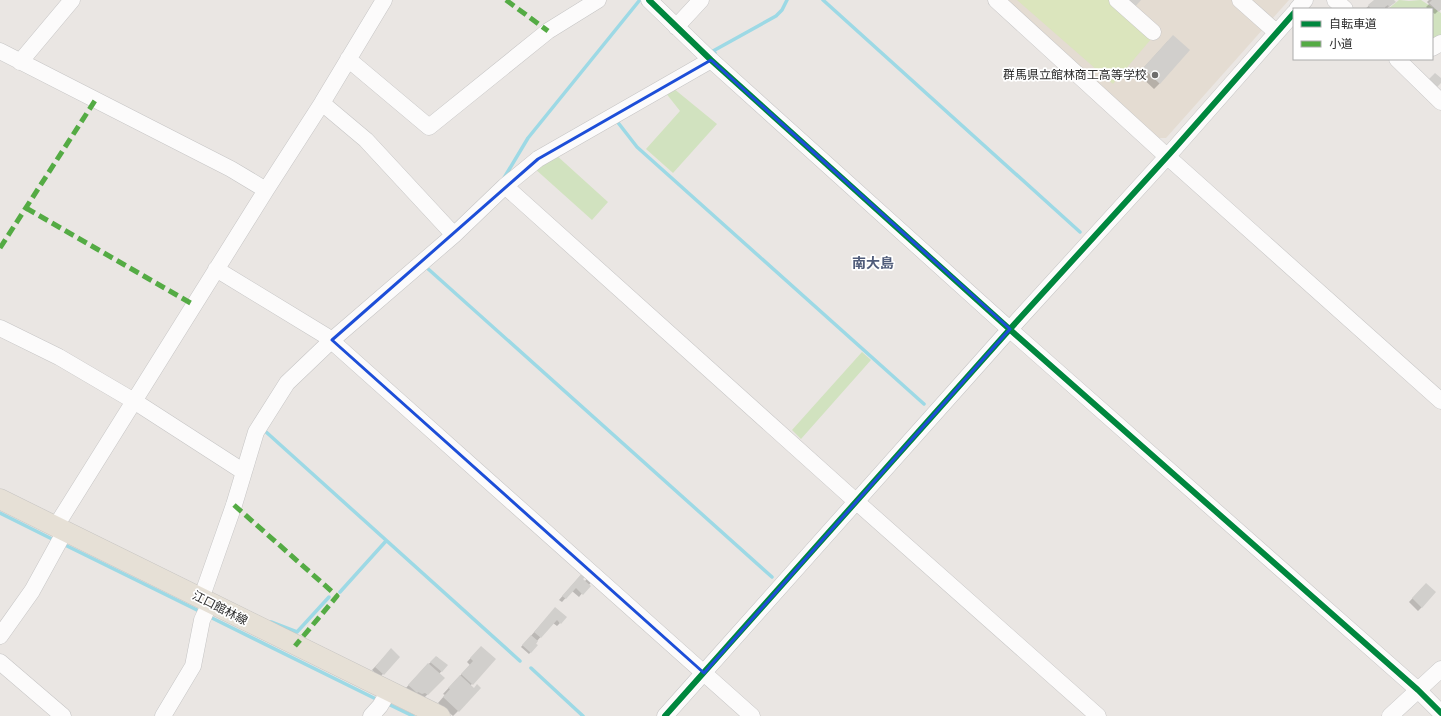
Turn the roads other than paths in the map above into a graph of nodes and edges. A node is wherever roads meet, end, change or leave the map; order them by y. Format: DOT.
graph roads {
  1 [pos="72,0"];
  2 [pos="598,0"];
  3 [pos="649,0"];
  4 [pos="701,0"];
  5 [pos="996,0"];
  6 [pos="1117,0"];
  7 [pos="1240,0"];
  8 [pos="1305,0"];
  9 [pos="1335,0"];
  10 [pos="380,2"];
  11 [pos="1298,8"];
  12 [pos="1343,8"];
  13 [pos="1293,14"];
  14 [pos="676,27"];
  15 [pos="1153,32"];
  16 [pos="1276,32"];
  17 [pos="0,51"];
  18 [pos="348,59"];
  19 [pos="711,60"];
  20 [pos="1405,61"];
  21 [pos="20,62"];
  22 [pos="1441,102"];
  23 [pos="322,103"];
  24 [pos="1168,156"];
  25 [pos="505,186"];
  26 [pos="266,190"];
  27 [pos="454,235"];
  28 [pos="216,269"];
  29 [pos="0,328"];
  30 [pos="1010,329"];
  31 [pos="332,340"];
  32 [pos="134,401"];
  33 [pos="1441,402"];
  34 [pos="244,472"];
  35 [pos="0,499"];
  36 [pos="857,502"];
  37 [pos="61,528"];
  38 [pos="206,601"];
  39 [pos="0,636"];
  40 [pos="0,662"];
  41 [pos="1441,669"];
  42 [pos="704,673"];
  43 [pos="1418,690"];
  44 [pos="389,691"];
  45 [pos="1441,713"];
  46 [pos="63,716"];
  47 [pos="163,716"];
  48 [pos="371,716"];
  49 [pos="440,716"];
  50 [pos="665,716"];
  51 [pos="752,716"];
  52 [pos="1098,716"];
  53 [pos="1390,716"];
  1 -- 21 [label="street"];
  2 -- 18 [label="street"];
  3 -- 14 [label="street"];
  4 -- 14 [label="street"];
  5 -- 24 [label="street"];
  6 -- 15 [label="street"];
  7 -- 16 [label="street"];
  8 -- 11 [label="street"];
  9 -- 12 [label="street"];
  10 -- 18 [label="street"];
  13 -- 16 [label="street"];
  14 -- 19 [label="street"];
  16 -- 24 [label="street"];
  17 -- 21 [label="street"];
  18 -- 23 [label="street"];
  19 -- 25 [label="street"];
  19 -- 30 [label="street"];
  20 -- 22 [label="street"];
  21 -- 26 [label="street"];
  23 -- 26 [label="street"];
  23 -- 27 [label="street"];
  24 -- 30 [label="street"];
  24 -- 33 [label="street"];
  25 -- 27 [label="street"];
  25 -- 36 [label="street"];
  26 -- 28 [label="street"];
  27 -- 31 [label="street"];
  28 -- 31 [label="street"];
  28 -- 32 [label="street"];
  29 -- 32 [label="street"];
  30 -- 36 [label="street"];
  30 -- 43 [label="street"];
  31 -- 34 [label="street"];
  31 -- 42 [label="street"];
  32 -- 34 [label="street"];
  32 -- 37 [label="street"];
  34 -- 38 [label="street"];
  35 -- 37 [label="main road, 江口館林線"];
  36 -- 42 [label="street"];
  36 -- 52 [label="street"];
  37 -- 38 [label="main road, 江口館林線"];
  37 -- 39 [label="street"];
  38 -- 44 [label="main road, 江口館林線"];
  38 -- 47 [label="street"];
  40 -- 46 [label="street"];
  41 -- 43 [label="street"];
  42 -- 50 [label="street"];
  42 -- 51 [label="street"];
  43 -- 45 [label="street"];
  43 -- 53 [label="street"];
  44 -- 48 [label="street"];
  44 -- 49 [label="main road, 江口館林線"];
}
